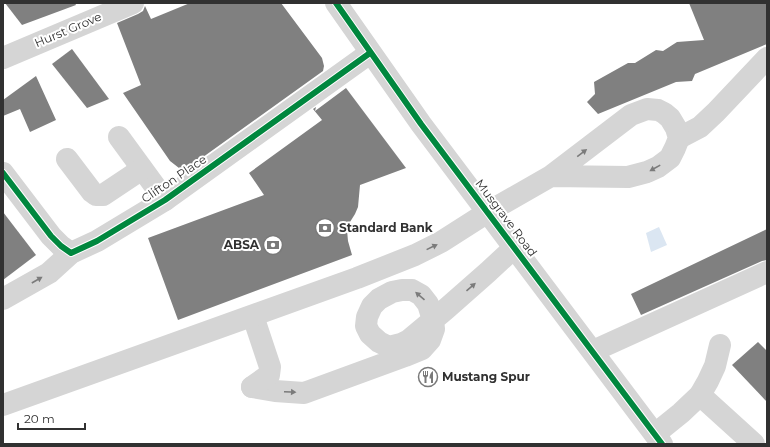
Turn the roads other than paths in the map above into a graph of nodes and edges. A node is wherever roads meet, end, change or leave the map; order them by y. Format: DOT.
graph roads {
  1 [pos="133,3"];
  2 [pos="336,3"];
  3 [pos="370,53"];
  4 [pos="3,58"];
  5 [pos="767,58"];
  6 [pos="119,136"];
  7 [pos="679,138"];
  8 [pos="67,159"];
  9 [pos="142,169"];
  10 [pos="3,173"];
  11 [pos="551,176"];
  12 [pos="165,200"];
  13 [pos="488,212"];
  14 [pos="514,247"];
  15 [pos="71,253"];
  16 [pos="767,272"];
  17 [pos="3,299"];
  18 [pos="255,322"];
  19 [pos="720,345"];
  20 [pos="592,351"];
  21 [pos="700,395"];
  22 [pos="3,406"];
  23 [pos="658,439"];
  24 [pos="754,444"];
  1 -- 4 [label="street, Hurst Grove"];
  2 -- 3 [label="street, Musgrave Road"];
  3 -- 12 [label="street, Clifton Place"];
  3 -- 13 [label="street, Musgrave Road"];
  5 -- 7 [label="street"];
  6 -- 9 [label="street"];
  7 -- 11 [label="street, one-way"];
  11 -- 7 [label="street, one-way"];
  8 -- 9 [label="street"];
  9 -- 12 [label="street"];
  10 -- 15 [label="street"];
  11 -- 13 [label="street"];
  12 -- 15 [label="street, Clifton Place"];
  13 -- 14 [label="street, Musgrave Road"];
  22 -- 13 [label="street, one-way"];
  18 -- 14 [label="street, one-way"];
  14 -- 20 [label="street, Musgrave Road"];
  17 -- 15 [label="street, Clifton Place, one-way"];
  16 -- 20 [label="street"];
  19 -- 21 [label="street"];
  20 -- 23 [label="street, Musgrave Road"];
  21 -- 23 [label="street"];
  21 -- 24 [label="street"];
}
